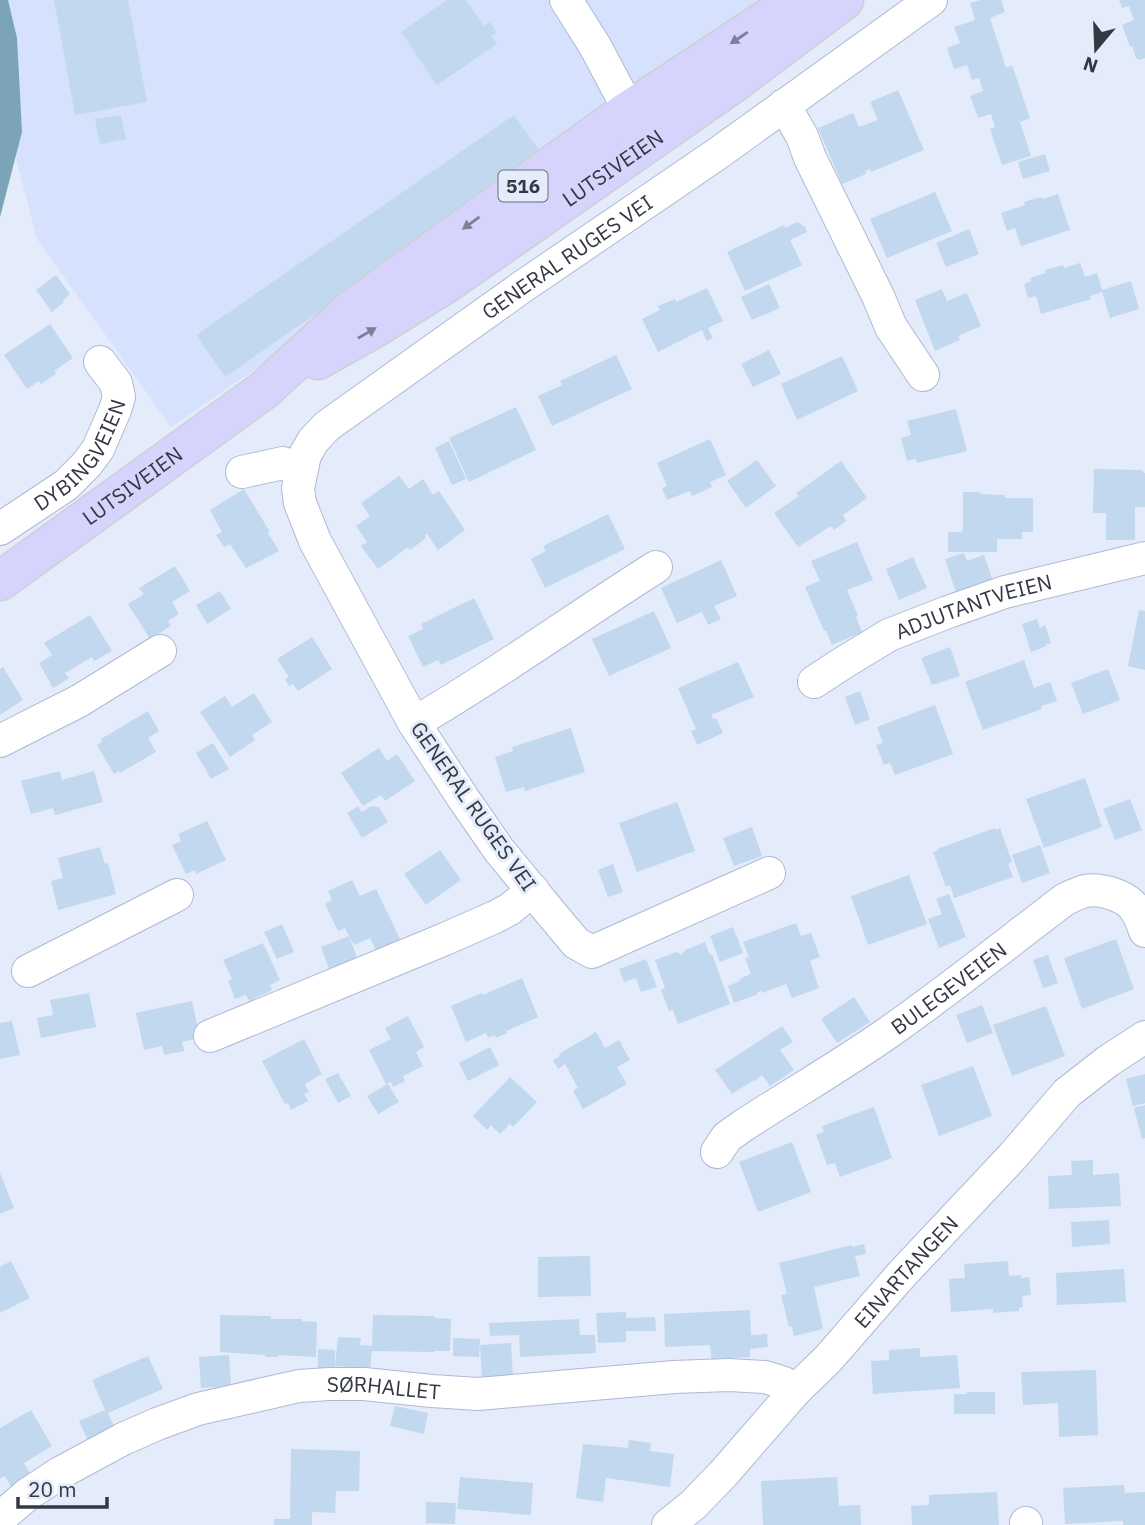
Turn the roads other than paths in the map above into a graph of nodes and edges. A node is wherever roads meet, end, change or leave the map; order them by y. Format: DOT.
graph roads {
  1 [pos="566,0"];
  2 [pos="796,0"];
  3 [pos="844,0"];
  4 [pos="931,0"];
  5 [pos="784,105"];
  6 [pos="629,110"];
  7 [pos="651,141"];
  8 [pos="100,362"];
  9 [pos="923,375"];
  10 [pos="264,390"];
  11 [pos="300,471"];
  12 [pos="243,472"];
  13 [pos="7,525"];
  14 [pos="1145,558"];
  15 [pos="656,567"];
  16 [pos="0,581"];
  17 [pos="160,651"];
  18 [pos="814,682"];
  19 [pos="414,723"];
  20 [pos="0,741"];
  21 [pos="769,873"];
  22 [pos="533,890"];
  23 [pos="177,895"];
  24 [pos="1145,931"];
  25 [pos="28,971"];
  26 [pos="210,1036"];
  27 [pos="1145,1037"];
  28 [pos="717,1152"];
  29 [pos="796,1390"];
  30 [pos="0,1518"];
  31 [pos="678,1522"];
  1 -- 6 [label="street"];
  2 -- 6 [label="main road, LUTSIVEIEN / 516, one-way"];
  3 -- 7 [label="main road, LUTSIVEIEN / 516"];
  4 -- 5 [label="street, GENERAL RUGES VEI"];
  5 -- 9 [label="street"];
  5 -- 11 [label="street, GENERAL RUGES VEI"];
  6 -- 7 [label="street"];
  6 -- 10 [label="main road, LUTSIVEIEN / 516, one-way"];
  10 -- 7 [label="main road, LUTSIVEIEN / 516, one-way"];
  8 -- 13 [label="street, DYBINGVEIEN"];
  10 -- 16 [label="main road, LUTSIVEIEN / 516"];
  11 -- 12 [label="street"];
  11 -- 19 [label="street, GENERAL RUGES VEI"];
  14 -- 18 [label="street, ADJUTANTVEIEN"];
  15 -- 19 [label="street"];
  17 -- 20 [label="street"];
  19 -- 22 [label="street, GENERAL RUGES VEI"];
  21 -- 22 [label="street, GENERAL RUGES VEI"];
  22 -- 26 [label="street"];
  23 -- 25 [label="street"];
  24 -- 28 [label="street, BULEGEVEIEN"];
  27 -- 29 [label="street, EINARTANGEN"];
  29 -- 30 [label="street, SØRHALLET"];
  29 -- 31 [label="street, EINARTANGEN"];
}
